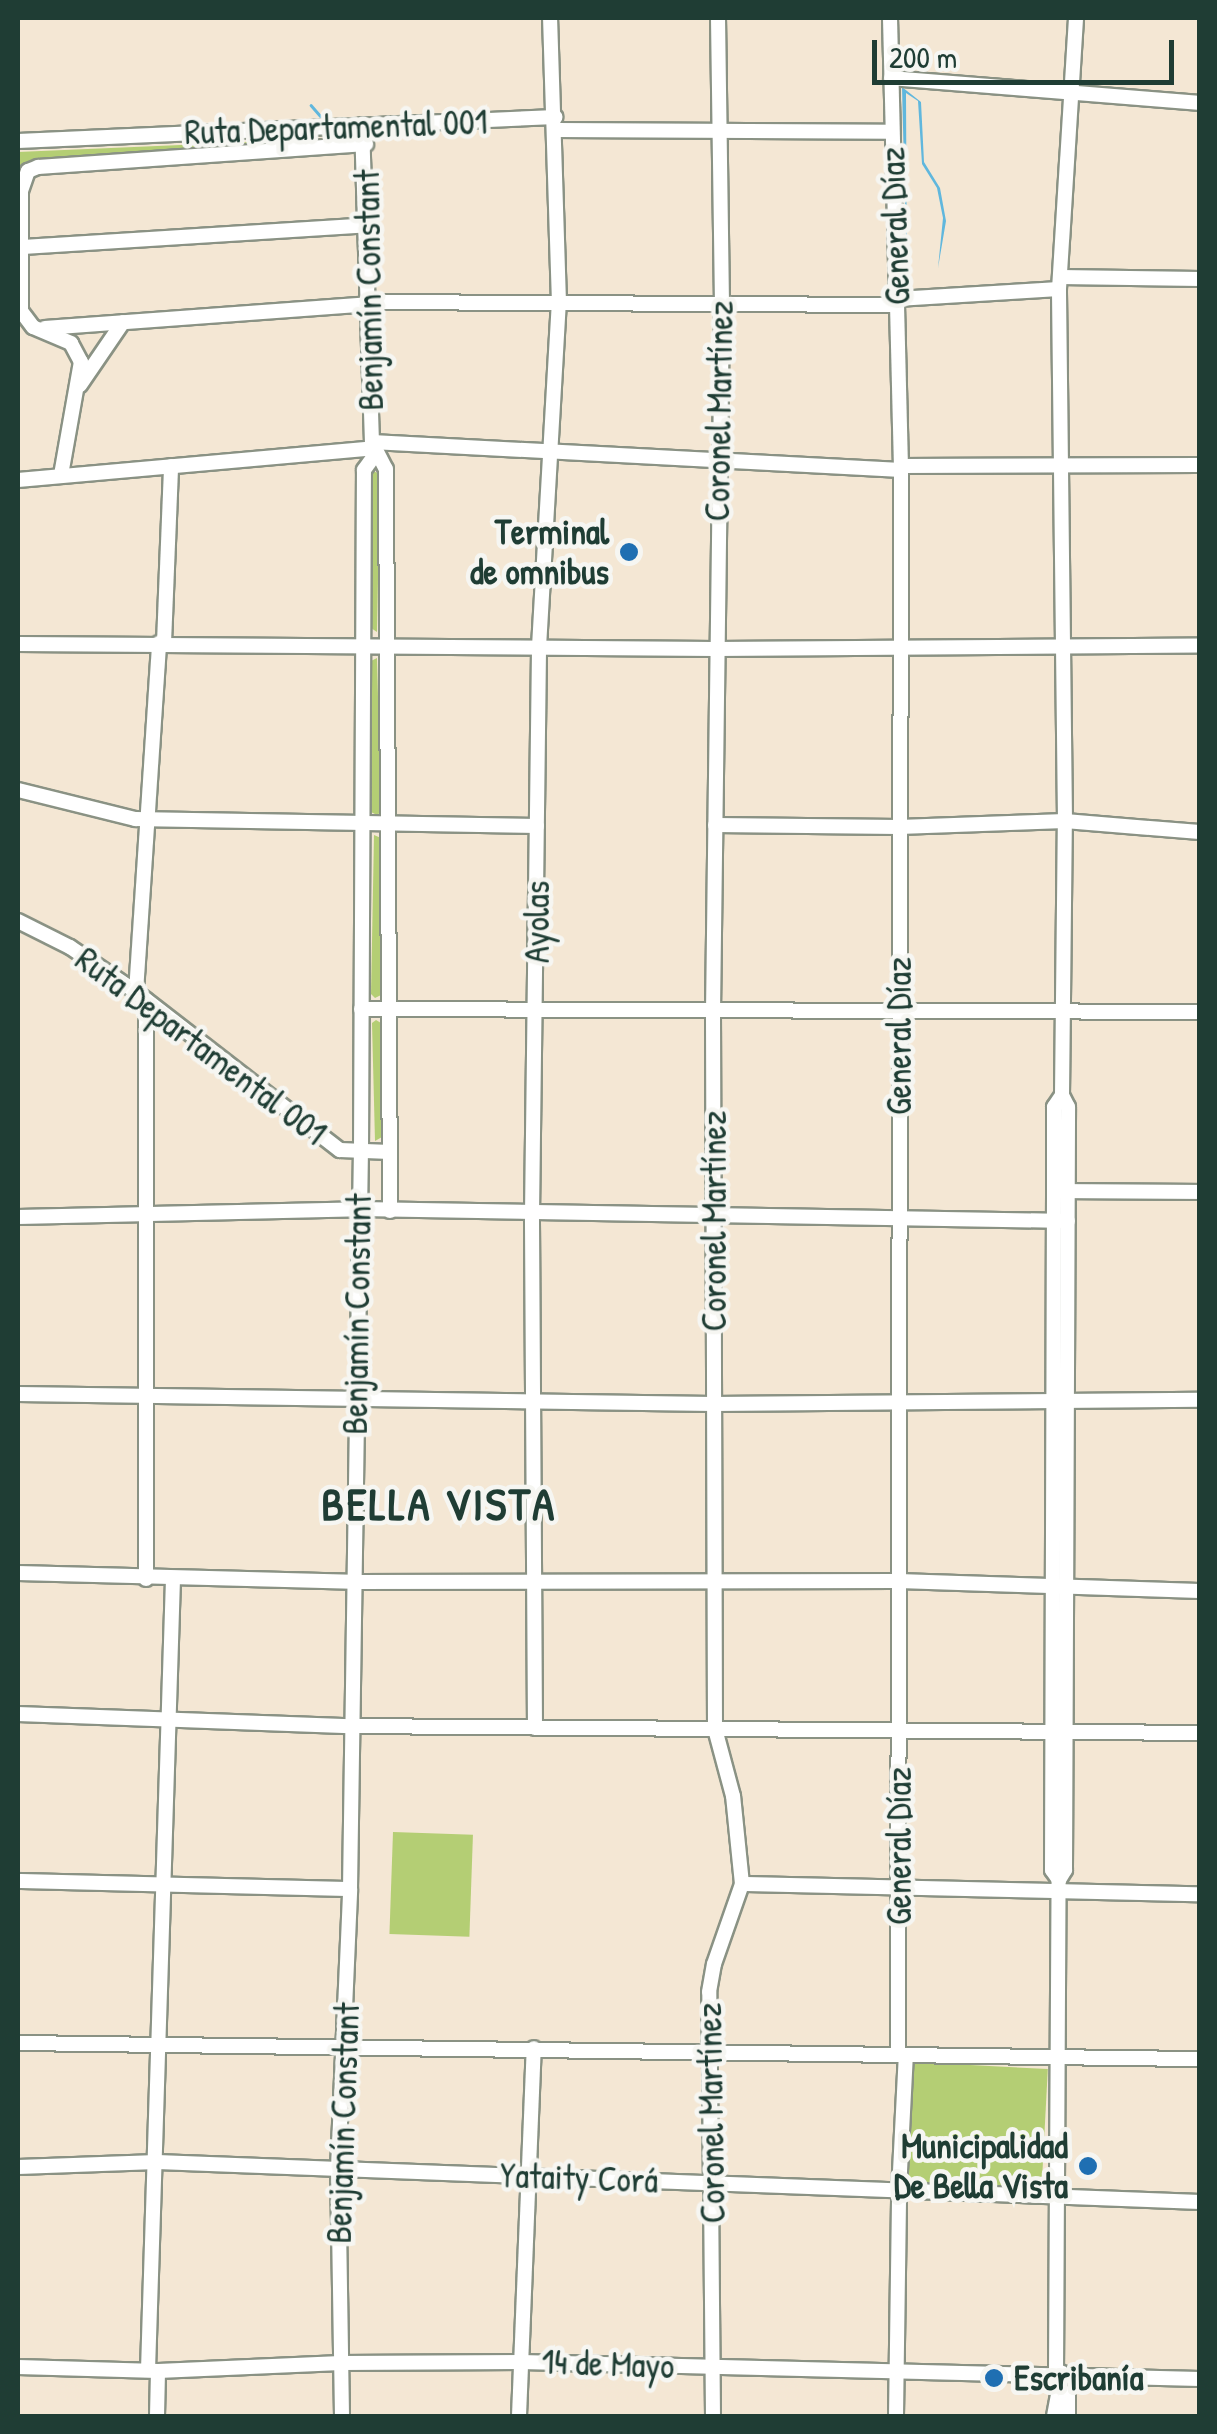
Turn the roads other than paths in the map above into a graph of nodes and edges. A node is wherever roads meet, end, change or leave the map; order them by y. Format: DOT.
graph roads {
  1 [pos="550,18"];
  2 [pos="718,18"];
  3 [pos="890,18"];
  4 [pos="1076,18"];
  5 [pos="899,78"];
  6 [pos="1072,92"];
  7 [pos="1200,103"];
  8 [pos="556,124"];
  9 [pos="362,125"];
  10 [pos="892,132"];
  11 [pos="720,133"];
  12 [pos="18,141"];
  13 [pos="366,144"];
  14 [pos="356,226"];
  15 [pos="22,247"];
  16 [pos="1200,279"];
  17 [pos="1060,283"];
  18 [pos="903,300"];
  19 [pos="560,303"];
  20 [pos="362,304"];
  21 [pos="722,304"];
  22 [pos="123,322"];
  23 [pos="39,328"];
  24 [pos="76,390"];
  25 [pos="374,448"];
  26 [pos="550,451"];
  27 [pos="719,460"];
  28 [pos="1200,464"];
  29 [pos="1062,465"];
  30 [pos="171,466"];
  31 [pos="906,467"];
  32 [pos="62,476"];
  33 [pos="18,480"];
  34 [pos="161,643"];
  35 [pos="18,644"];
  36 [pos="356,645"];
  37 [pos="387,646"];
  38 [pos="1200,646"];
  39 [pos="540,647"];
  40 [pos="907,648"];
  41 [pos="1062,648"];
  42 [pos="715,649"];
  43 [pos="18,790"];
  44 [pos="149,820"];
  45 [pos="1064,821"];
  46 [pos="362,825"];
  47 [pos="388,825"];
  48 [pos="537,826"];
  49 [pos="715,826"];
  50 [pos="906,827"];
  51 [pos="1200,832"];
  52 [pos="18,922"];
  53 [pos="141,996"];
  54 [pos="362,1008"];
  55 [pos="536,1008"];
  56 [pos="389,1009"];
  57 [pos="905,1010"];
  58 [pos="1063,1010"];
  59 [pos="713,1012"];
  60 [pos="1200,1012"];
  61 [pos="361,1151"];
  62 [pos="390,1152"];
  63 [pos="1061,1191"];
  64 [pos="1200,1192"];
  65 [pos="360,1210"];
  66 [pos="390,1211"];
  67 [pos="532,1215"];
  68 [pos="144,1216"];
  69 [pos="18,1217"];
  70 [pos="714,1218"];
  71 [pos="905,1218"];
  72 [pos="1061,1221"];
  73 [pos="18,1394"];
  74 [pos="142,1395"];
  75 [pos="354,1398"];
  76 [pos="1060,1399"];
  77 [pos="1200,1400"];
  78 [pos="534,1401"];
  79 [pos="900,1401"];
  80 [pos="713,1404"];
  81 [pos="18,1572"];
  82 [pos="146,1579"];
  83 [pos="173,1580"];
  84 [pos="533,1580"];
  85 [pos="898,1580"];
  86 [pos="352,1582"];
  87 [pos="714,1582"];
  88 [pos="1060,1583"];
  89 [pos="1200,1590"];
  90 [pos="18,1714"];
  91 [pos="170,1718"];
  92 [pos="350,1726"];
  93 [pos="534,1728"];
  94 [pos="715,1729"];
  95 [pos="899,1730"];
  96 [pos="1059,1732"];
  97 [pos="1200,1734"];
  98 [pos="18,1881"];
  99 [pos="742,1884"];
  100 [pos="165,1885"];
  101 [pos="898,1885"];
  102 [pos="1060,1885"];
  103 [pos="350,1888"];
  104 [pos="1200,1894"];
  105 [pos="18,2043"];
  106 [pos="157,2044"];
  107 [pos="345,2046"];
  108 [pos="534,2048"];
  109 [pos="707,2053"];
  110 [pos="902,2055"];
  111 [pos="1058,2057"];
  112 [pos="1200,2059"];
  113 [pos="157,2162"];
  114 [pos="18,2167"];
  115 [pos="338,2169"];
  116 [pos="531,2176"];
  117 [pos="712,2182"];
  118 [pos="899,2190"];
  119 [pos="1058,2194"];
  120 [pos="1200,2202"];
  121 [pos="341,2362"];
  122 [pos="521,2362"];
  123 [pos="18,2367"];
  124 [pos="715,2367"];
  125 [pos="896,2369"];
  126 [pos="153,2370"];
  127 [pos="1058,2373"];
  128 [pos="1200,2379"];
  129 [pos="1061,2390"];
  130 [pos="157,2416"];
  131 [pos="342,2416"];
  132 [pos="519,2416"];
  133 [pos="714,2416"];
  134 [pos="896,2416"];
  135 [pos="1054,2416"];
  136 [pos="1068,2416"];
  1 -- 8 [label="street"];
  2 -- 11 [label="street, Coronel Martínez"];
  3 -- 5 [label="street, General Díaz"];
  4 -- 6 [label="street"];
  5 -- 6 [label="street"];
  5 -- 10 [label="street, General Díaz"];
  6 -- 7 [label="street"];
  6 -- 17 [label="street"];
  8 -- 9 [label="street, Ruta Departamental 001"];
  8 -- 11 [label="street, Ruta Departamental 001"];
  8 -- 19 [label="street, Ayolas"];
  9 -- 12 [label="street, Ruta Departamental 001"];
  9 -- 13 [label="street, Benjamín Constant"];
  10 -- 11 [label="street, Ruta Departamental 001"];
  10 -- 18 [label="street, General Díaz"];
  11 -- 21 [label="street, Coronel Martínez"];
  13 -- 14 [label="street, Benjamín Constant"];
  13 -- 15 [label="street"];
  14 -- 15 [label="street"];
  14 -- 20 [label="street, Benjamín Constant"];
  15 -- 23 [label="street"];
  16 -- 17 [label="street"];
  17 -- 18 [label="street"];
  17 -- 29 [label="street"];
  18 -- 21 [label="street"];
  18 -- 31 [label="street, General Díaz"];
  19 -- 20 [label="street"];
  19 -- 21 [label="street"];
  19 -- 26 [label="street, Ayolas"];
  20 -- 22 [label="street"];
  20 -- 25 [label="street, Benjamín Constant"];
  21 -- 27 [label="street, Coronel Martínez"];
  22 -- 23 [label="street"];
  22 -- 24 [label="street"];
  23 -- 24 [label="street"];
  24 -- 32 [label="street"];
  25 -- 26 [label="street"];
  25 -- 30 [label="street"];
  25 -- 36 [label="street, Benjamín Constant"];
  25 -- 37 [label="street, Benjamín Constant"];
  26 -- 27 [label="street"];
  26 -- 39 [label="street, Ayolas"];
  27 -- 31 [label="street"];
  27 -- 42 [label="street, Coronel Martínez"];
  28 -- 29 [label="street"];
  29 -- 31 [label="street"];
  29 -- 41 [label="street"];
  30 -- 32 [label="street"];
  30 -- 34 [label="street"];
  31 -- 40 [label="street, General Díaz"];
  32 -- 33 [label="street"];
  34 -- 35 [label="street"];
  34 -- 36 [label="street"];
  34 -- 44 [label="street"];
  36 -- 37 [label="street"];
  36 -- 46 [label="street, Benjamín Constant"];
  37 -- 39 [label="street"];
  37 -- 47 [label="street, Benjamín Constant"];
  38 -- 41 [label="street"];
  39 -- 42 [label="street"];
  39 -- 48 [label="street, Ayolas"];
  40 -- 41 [label="street"];
  40 -- 42 [label="street"];
  40 -- 50 [label="street, General Díaz"];
  41 -- 45 [label="street"];
  42 -- 49 [label="street, Coronel Martínez"];
  43 -- 44 [label="street"];
  44 -- 46 [label="street"];
  44 -- 53 [label="street"];
  45 -- 50 [label="street"];
  45 -- 51 [label="street"];
  45 -- 58 [label="street"];
  46 -- 47 [label="street"];
  46 -- 54 [label="street, Benjamín Constant"];
  47 -- 48 [label="street"];
  47 -- 56 [label="street, Benjamín Constant"];
  48 -- 55 [label="street, Ayolas"];
  49 -- 50 [label="street"];
  49 -- 59 [label="street, Coronel Martínez"];
  50 -- 57 [label="street, General Díaz"];
  52 -- 53 [label="street, Ruta Departamental 001"];
  53 -- 61 [label="street, Ruta Departamental 001"];
  53 -- 68 [label="street"];
  54 -- 56 [label="street"];
  54 -- 61 [label="street, Benjamín Constant"];
  55 -- 56 [label="street"];
  55 -- 59 [label="street"];
  55 -- 67 [label="street, Ayolas"];
  56 -- 62 [label="street, Benjamín Constant"];
  57 -- 58 [label="street"];
  57 -- 59 [label="street"];
  57 -- 71 [label="street, General Díaz"];
  58 -- 60 [label="street"];
  58 -- 63 [label="street"];
  59 -- 70 [label="street, Coronel Martínez"];
  61 -- 62 [label="street, Ruta Departamental 001"];
  61 -- 65 [label="street, Benjamín Constant"];
  62 -- 66 [label="street, Benjamín Constant"];
  63 -- 64 [label="street"];
  63 -- 72 [label="street"];
  65 -- 66 [label="street"];
  65 -- 68 [label="street"];
  65 -- 75 [label="street, Benjamín Constant"];
  66 -- 67 [label="street"];
  67 -- 70 [label="street"];
  67 -- 78 [label="street, Ayolas"];
  68 -- 69 [label="street"];
  68 -- 74 [label="street"];
  70 -- 71 [label="street"];
  70 -- 80 [label="street, Coronel Martínez"];
  71 -- 72 [label="street"];
  71 -- 79 [label="street, General Díaz"];
  72 -- 76 [label="street"];
  73 -- 74 [label="street"];
  74 -- 75 [label="street"];
  74 -- 82 [label="street"];
  75 -- 78 [label="street"];
  75 -- 86 [label="street, Benjamín Constant"];
  76 -- 77 [label="street"];
  76 -- 79 [label="street"];
  76 -- 88 [label="street"];
  78 -- 80 [label="street"];
  78 -- 84 [label="street, Ayolas"];
  79 -- 80 [label="street"];
  79 -- 85 [label="street, General Díaz"];
  80 -- 87 [label="street, Coronel Martínez"];
  81 -- 82 [label="street"];
  82 -- 83 [label="street"];
  83 -- 86 [label="street"];
  83 -- 91 [label="street"];
  84 -- 86 [label="street"];
  84 -- 87 [label="street"];
  84 -- 93 [label="street, Ayolas"];
  85 -- 87 [label="street"];
  85 -- 88 [label="street"];
  85 -- 95 [label="street, General Díaz"];
  86 -- 92 [label="street, Benjamín Constant"];
  87 -- 94 [label="street, Coronel Martínez"];
  88 -- 89 [label="street"];
  88 -- 96 [label="street"];
  90 -- 91 [label="street"];
  91 -- 92 [label="street"];
  91 -- 100 [label="street"];
  92 -- 93 [label="street"];
  92 -- 103 [label="street, Benjamín Constant"];
  93 -- 94 [label="street"];
  94 -- 95 [label="street"];
  94 -- 99 [label="street, Coronel Martínez"];
  95 -- 96 [label="street"];
  95 -- 101 [label="street, General Díaz"];
  96 -- 97 [label="street"];
  96 -- 102 [label="street"];
  98 -- 100 [label="street"];
  99 -- 101 [label="street"];
  99 -- 109 [label="street, Coronel Martínez"];
  100 -- 103 [label="street"];
  100 -- 106 [label="street"];
  101 -- 102 [label="street"];
  101 -- 110 [label="street, General Díaz"];
  102 -- 104 [label="street"];
  102 -- 111 [label="street"];
  103 -- 107 [label="street, Benjamín Constant"];
  105 -- 106 [label="street"];
  106 -- 107 [label="street"];
  106 -- 113 [label="street"];
  107 -- 108 [label="street"];
  107 -- 115 [label="street, Benjamín Constant"];
  108 -- 109 [label="street"];
  108 -- 116 [label="street"];
  109 -- 110 [label="street"];
  109 -- 117 [label="street, Coronel Martínez"];
  110 -- 111 [label="street"];
  110 -- 118 [label="street, General Díaz"];
  111 -- 112 [label="street"];
  111 -- 119 [label="street"];
  113 -- 114 [label="street, Yataity Corá"];
  113 -- 115 [label="street, Yataity Corá"];
  113 -- 126 [label="street"];
  115 -- 116 [label="street, Yataity Corá"];
  115 -- 121 [label="street, Benjamín Constant"];
  116 -- 117 [label="street, Yataity Corá"];
  116 -- 122 [label="street"];
  117 -- 118 [label="street, Yataity Corá"];
  117 -- 124 [label="street, Coronel Martínez"];
  118 -- 119 [label="street, Yataity Corá"];
  118 -- 125 [label="street, General Díaz"];
  119 -- 120 [label="street, Yataity Corá"];
  119 -- 127 [label="street"];
  121 -- 122 [label="street, 14 de Mayo"];
  121 -- 126 [label="street, 14 de Mayo"];
  121 -- 131 [label="street, Benjamín Constant"];
  122 -- 124 [label="street, 14 de Mayo"];
  122 -- 132 [label="street"];
  123 -- 126 [label="street, 14 de Mayo"];
  124 -- 125 [label="street, 14 de Mayo"];
  124 -- 133 [label="street, Coronel Martínez"];
  125 -- 127 [label="street, 14 de Mayo"];
  125 -- 134 [label="street, General Díaz"];
  126 -- 130 [label="street"];
  127 -- 128 [label="street, 14 de Mayo"];
  127 -- 129 [label="street"];
  129 -- 135 [label="street"];
  129 -- 136 [label="street"];
}
